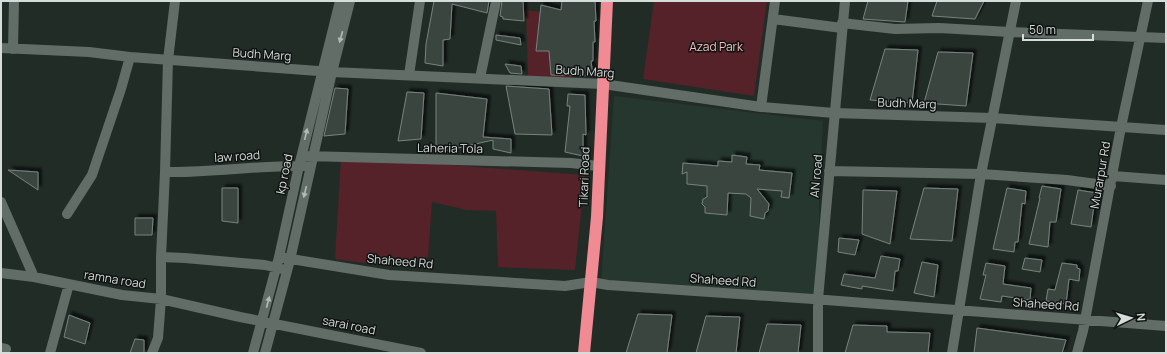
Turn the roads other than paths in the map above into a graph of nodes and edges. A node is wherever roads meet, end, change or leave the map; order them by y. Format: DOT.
graph roads {
  1 [pos="14,1"];
  2 [pos="175,1"];
  3 [pos="340,1"];
  4 [pos="350,1"];
  5 [pos="420,1"];
  6 [pos="496,1"];
  7 [pos="607,1"];
  8 [pos="775,1"];
  9 [pos="845,1"];
  10 [pos="1016,1"];
  11 [pos="1148,1"];
  12 [pos="773,19"];
  13 [pos="842,25"];
  14 [pos="1010,32"];
  15 [pos="1140,37"];
  16 [pos="1166,38"];
  17 [pos="1,48"];
  18 [pos="13,49"];
  19 [pos="130,57"];
  20 [pos="168,60"];
  21 [pos="326,72"];
  22 [pos="409,75"];
  23 [pos="480,78"];
  24 [pos="603,84"];
  25 [pos="761,107"];
  26 [pos="834,114"];
  27 [pos="992,118"];
  28 [pos="1122,127"];
  29 [pos="1166,130"];
  30 [pos="301,155"];
  31 [pos="312,162"];
  32 [pos="299,166"];
  33 [pos="598,166"];
  34 [pos="165,172"];
  35 [pos="829,172"];
  36 [pos="981,174"];
  37 [pos="1166,180"];
  38 [pos="1112,181"];
  39 [pos="1,203"];
  40 [pos="67,214"];
  41 [pos="161,257"];
  42 [pos="290,260"];
  43 [pos="278,262"];
  44 [pos="287,270"];
  45 [pos="1,272"];
  46 [pos="34,277"];
  47 [pos="591,282"];
  48 [pos="69,284"];
  49 [pos="161,299"];
  50 [pos="818,299"];
  51 [pos="958,310"];
  52 [pos="1085,320"];
  53 [pos="268,322"];
  54 [pos="1166,326"];
  55 [pos="50,353"];
  56 [pos="152,353"];
  57 [pos="253,353"];
  58 [pos="265,353"];
  59 [pos="421,353"];
  60 [pos="584,353"];
  61 [pos="818,353"];
  62 [pos="952,353"];
  63 [pos="1077,353"];
  1 -- 18 [label="street"];
  2 -- 20 [label="street"];
  3 -- 21 [label="street, kp road"];
  4 -- 21 [label="street, kp road, one-way"];
  5 -- 22 [label="street"];
  6 -- 23 [label="street"];
  7 -- 24 [label="highway, Tikari Road"];
  8 -- 12 [label="street"];
  9 -- 13 [label="street, AN road"];
  10 -- 14 [label="street"];
  11 -- 15 [label="street, Murarpur Rd"];
  12 -- 13 [label="street"];
  12 -- 25 [label="street"];
  13 -- 14 [label="street"];
  13 -- 26 [label="street, AN road"];
  14 -- 15 [label="street"];
  14 -- 27 [label="street"];
  15 -- 16 [label="street"];
  15 -- 28 [label="street, Murarpur Rd"];
  17 -- 18 [label="street, Budh Marg"];
  18 -- 19 [label="street, Budh Marg"];
  19 -- 20 [label="street, Budh Marg"];
  19 -- 40 [label="street"];
  20 -- 21 [label="street, Budh Marg"];
  20 -- 34 [label="street"];
  21 -- 22 [label="street, Budh Marg"];
  30 -- 21 [label="street, kp road, one-way"];
  21 -- 31 [label="street, kp road"];
  22 -- 23 [label="street, Budh Marg"];
  23 -- 24 [label="street, Budh Marg"];
  24 -- 25 [label="street, Budh Marg"];
  24 -- 33 [label="highway, Tikari Road"];
  25 -- 26 [label="street, Budh Marg"];
  26 -- 27 [label="street, Budh Marg"];
  26 -- 35 [label="street, AN road"];
  27 -- 28 [label="street, Budh Marg"];
  27 -- 36 [label="street"];
  28 -- 29 [label="street, Budh Marg"];
  28 -- 38 [label="street, Murarpur Rd"];
  30 -- 31 [label="street, Laheria Tola"];
  30 -- 32 [label="street, kp road"];
  31 -- 32 [label="street, law road"];
  31 -- 33 [label="street, Laheria Tola"];
  31 -- 42 [label="street, kp road, one-way"];
  32 -- 34 [label="street, law road"];
  32 -- 43 [label="street, kp road"];
  33 -- 47 [label="highway, Tikari Road"];
  34 -- 41 [label="street"];
  35 -- 36 [label="street"];
  35 -- 50 [label="street, AN road"];
  36 -- 38 [label="street"];
  36 -- 51 [label="street"];
  37 -- 38 [label="street"];
  38 -- 52 [label="street, Murarpur Rd"];
  39 -- 46 [label="street"];
  41 -- 43 [label="street, Shaheed Rd"];
  41 -- 49 [label="street"];
  42 -- 43 [label="street, Shaheed Rd"];
  42 -- 44 [label="street, kp road"];
  42 -- 47 [label="street, Shaheed Rd"];
  43 -- 44 [label="street, Shaheed Rd"];
  53 -- 43 [label="street, kp road, one-way"];
  44 -- 53 [label="street, kp road"];
  45 -- 46 [label="street, ramna road"];
  46 -- 48 [label="street, ramna road"];
  47 -- 50 [label="street, Shaheed Rd"];
  47 -- 60 [label="highway, Tikari Road"];
  48 -- 49 [label="street, ramna road"];
  48 -- 55 [label="street"];
  49 -- 53 [label="street, ramna road"];
  49 -- 56 [label="street"];
  50 -- 51 [label="street, Shaheed Rd"];
  50 -- 61 [label="street, AN road"];
  51 -- 52 [label="street, Shaheed Rd"];
  51 -- 62 [label="street"];
  52 -- 54 [label="street, Shaheed Rd"];
  52 -- 63 [label="street, Murarpur Rd"];
  53 -- 57 [label="street, kp road"];
  53 -- 58 [label="street, kp road"];
  53 -- 59 [label="street, sarai road"];
}
